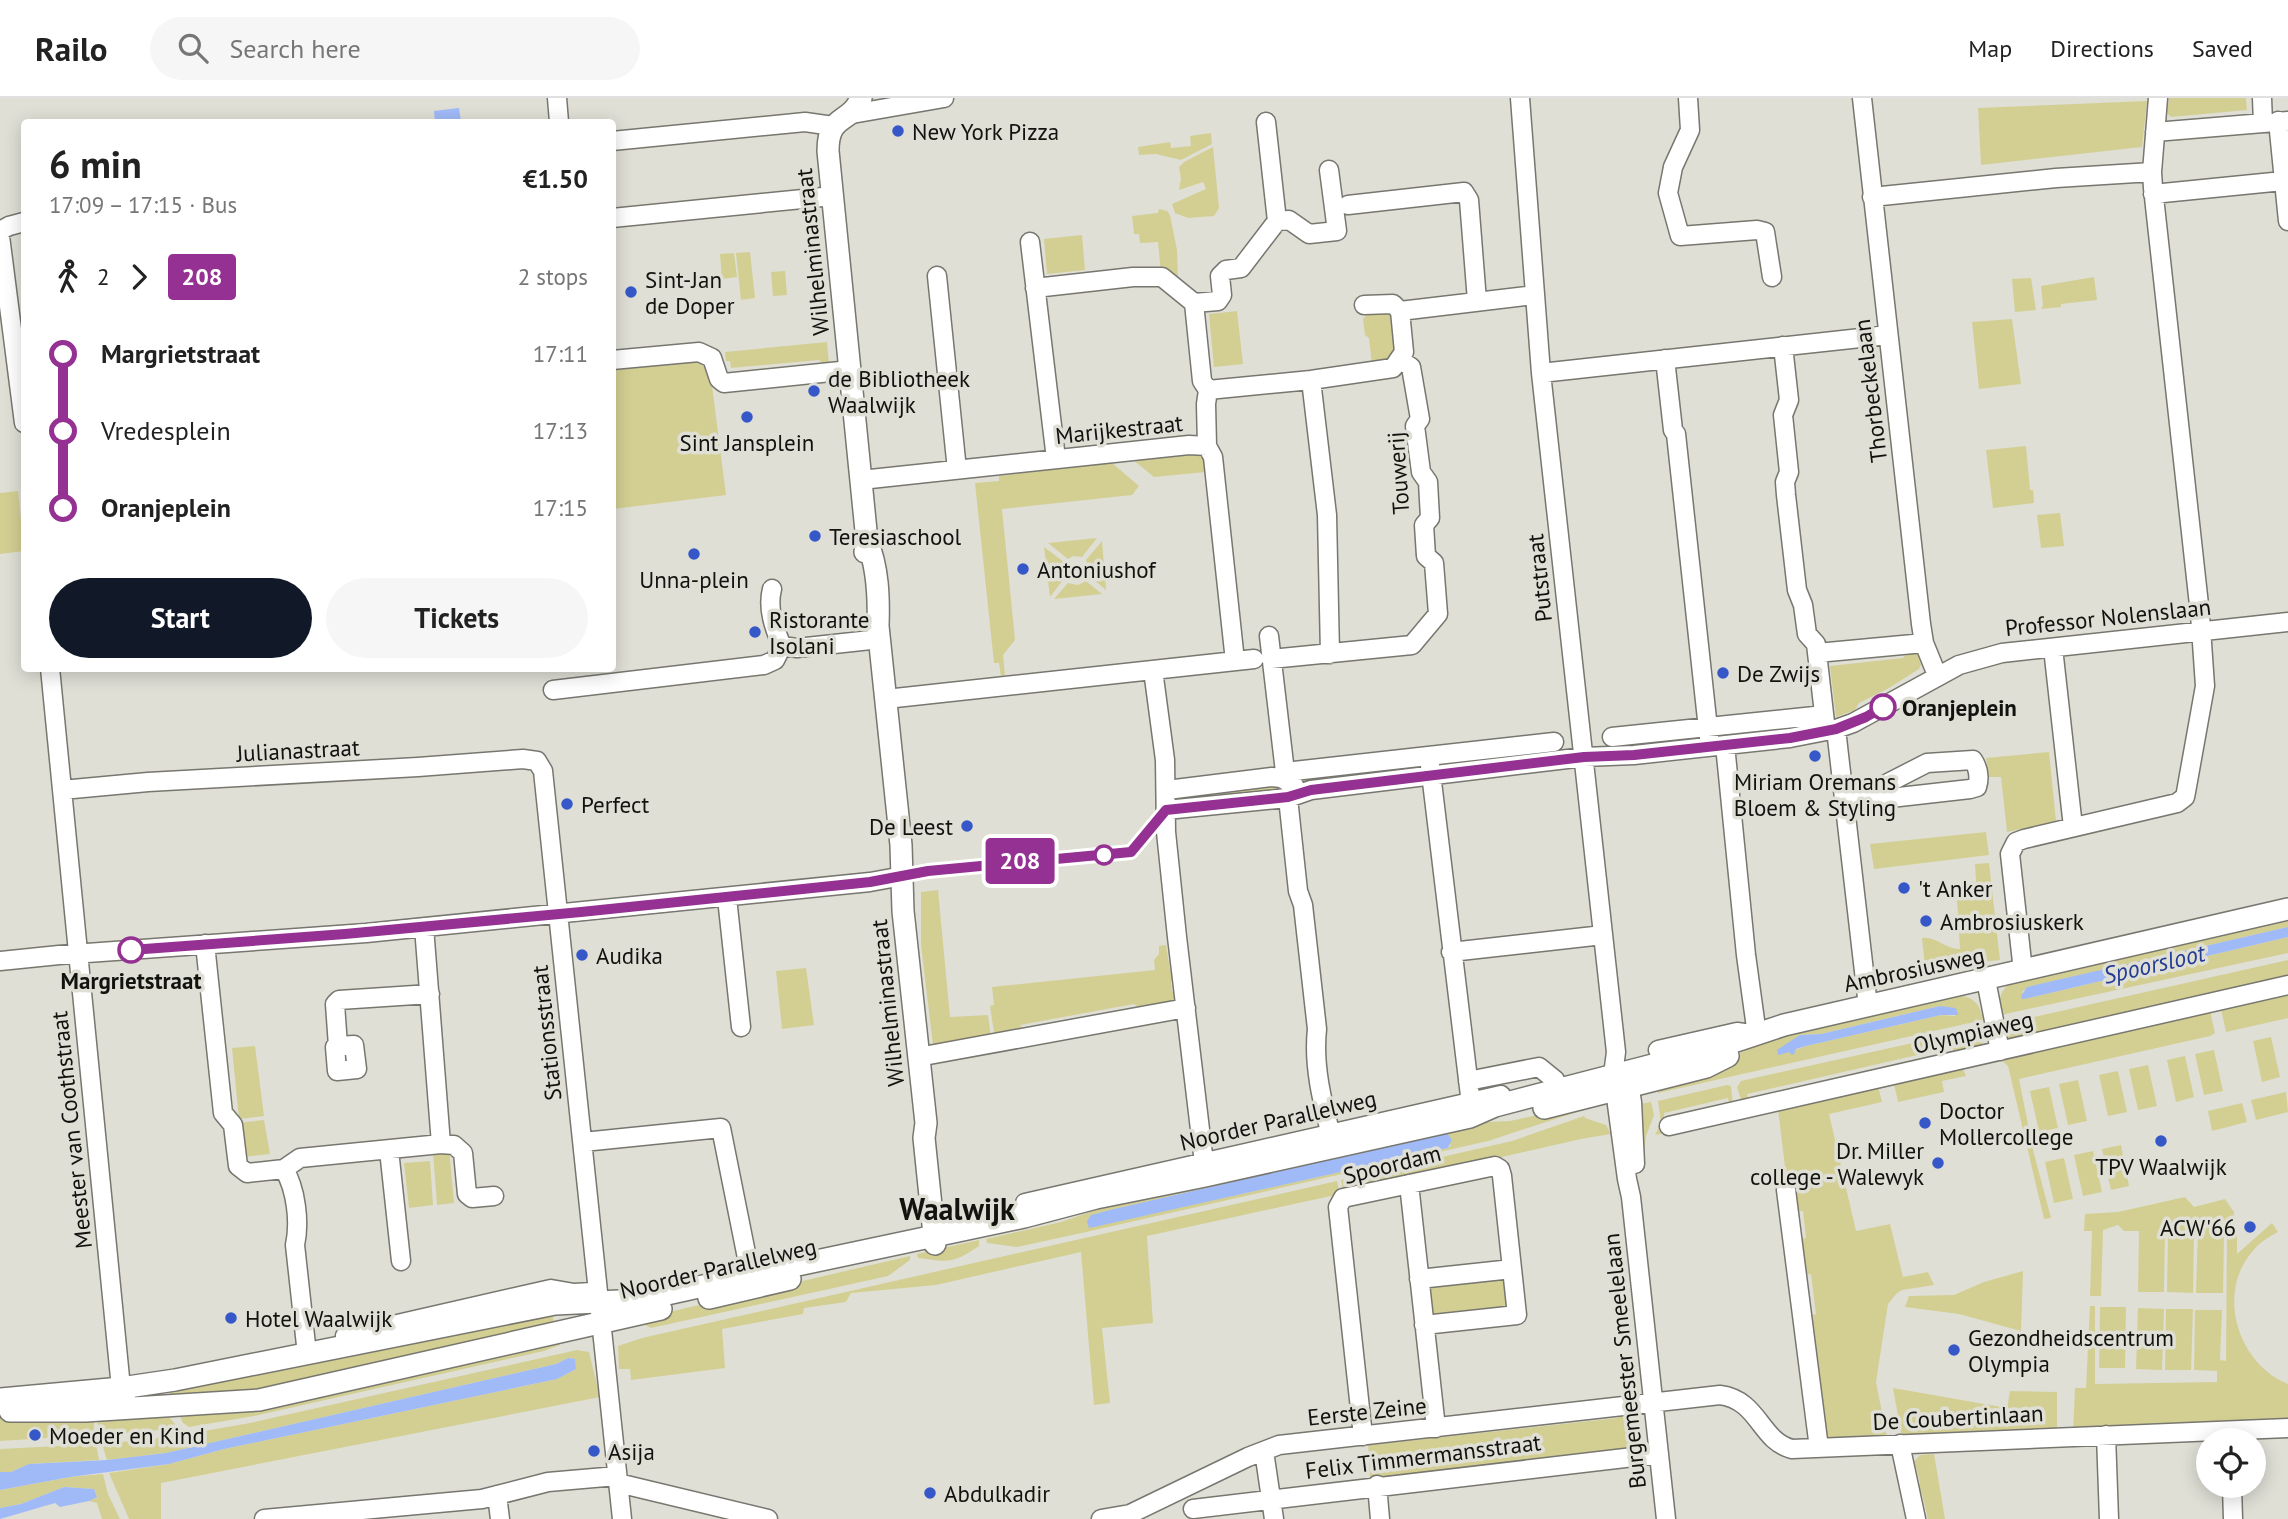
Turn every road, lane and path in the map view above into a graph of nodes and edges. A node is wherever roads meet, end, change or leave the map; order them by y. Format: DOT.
graph roads {
  1 [pos="944,98"];
  2 [pos="1520,98"];
  3 [pos="1688,98"];
  4 [pos="1862,98"];
  5 [pos="2158,98"];
  6 [pos="2262,98"];
  7 [pos="857,106"];
  8 [pos="1266,122"];
  9 [pos="2276,122"];
  10 [pos="833,126"];
  11 [pos="2155,132"];
  12 [pos="616,141"];
  13 [pos="1329,170"];
  14 [pos="2152,172"];
  15 [pos="2283,181"];
  16 [pos="2153,194"];
  17 [pos="833,196"];
  18 [pos="1872,197"];
  19 [pos="1348,205"];
  20 [pos="616,218"];
  21 [pos="1277,221"];
  22 [pos="2288,221"];
  23 [pos="21,223"];
  24 [pos="0,231"];
  25 [pos="0,236"];
  26 [pos="1030,242"];
  27 [pos="937,276"];
  28 [pos="1772,277"];
  29 [pos="1035,288"];
  30 [pos="1534,295"];
  31 [pos="1477,301"];
  32 [pos="1194,303"];
  33 [pos="1364,305"];
  34 [pos="1399,311"];
  35 [pos="1888,335"];
  36 [pos="1783,346"];
  37 [pos="1665,359"];
  38 [pos="616,360"];
  39 [pos="1400,360"];
  40 [pos="850,370"];
  41 [pos="1541,373"];
  42 [pos="1311,380"];
  43 [pos="1208,390"];
  44 [pos="21,400"];
  45 [pos="1207,446"];
  46 [pos="1056,459"];
  47 [pos="957,470"];
  48 [pos="861,480"];
  49 [pos="2288,622"];
  50 [pos="776,626"];
  51 [pos="879,632"];
  52 [pos="2201,632"];
  53 [pos="1269,636"];
  54 [pos="1924,643"];
  55 [pos="782,646"];
  56 [pos="2053,648"];
  57 [pos="1817,653"];
  58 [pos="1330,654"];
  59 [pos="1253,660"];
  60 [pos="1153,670"];
  61 [pos="50,672"];
  62 [pos="1937,675"];
  63 [pos="553,690"];
  64 [pos="886,699"];
  65 [pos="1829,725"];
  66 [pos="1708,727"];
  67 [pos="1632,735"];
  68 [pos="1612,737"];
  69 [pos="1554,743"];
  70 [pos="1524,746"];
  71 [pos="1717,746"];
  72 [pos="1634,755"];
  73 [pos="1429,757"];
  74 [pos="1584,757"];
  75 [pos="537,761"];
  76 [pos="1543,762"];
  77 [pos="1283,775"];
  78 [pos="1432,776"];
  79 [pos="62,790"];
  80 [pos="1167,790"];
  81 [pos="1311,790"];
  82 [pos="1288,797"];
  83 [pos="1882,799"];
  84 [pos="1846,803"];
  85 [pos="1166,810"];
  86 [pos="2073,827"];
  87 [pos="903,876"];
  88 [pos="727,898"];
  89 [pos="2288,909"];
  90 [pos="558,914"];
  91 [pos="424,928"];
  92 [pos="1603,935"];
  93 [pos="205,944"];
  94 [pos="1451,952"];
  95 [pos="78,954"];
  96 [pos="0,961"];
  97 [pos="2023,971"];
  98 [pos="1986,980"];
  99 [pos="2288,985"];
  100 [pos="430,994"];
  101 [pos="1868,1006"];
  102 [pos="1186,1008"];
  103 [pos="741,1027"];
  104 [pos="1750,1030"];
  105 [pos="338,1046"];
  106 [pos="1658,1050"];
  107 [pos="2000,1051"];
  108 [pos="1679,1052"];
  109 [pos="918,1057"];
  110 [pos="1468,1081"];
  111 [pos="1621,1081"];
  112 [pos="1559,1091"];
  113 [pos="1470,1110"];
  114 [pos="1669,1126"];
  115 [pos="1331,1135"];
  116 [pos="583,1142"];
  117 [pos="441,1144"];
  118 [pos="389,1150"];
  119 [pos="1204,1163"];
  120 [pos="284,1170"];
  121 [pos="1409,1184"];
  122 [pos="1786,1190"];
  123 [pos="1130,1192"];
  124 [pos="495,1196"];
  125 [pos="1024,1217"];
  126 [pos="942,1238"];
  127 [pos="401,1261"];
  128 [pos="1512,1269"];
  129 [pos="750,1275"];
  130 [pos="1419,1279"];
  131 [pos="599,1297"];
  132 [pos="601,1323"];
  133 [pos="1424,1325"];
  134 [pos="306,1345"];
  135 [pos="175,1380"];
  136 [pos="121,1388"];
  137 [pos="0,1390"];
  138 [pos="74,1397"];
  139 [pos="0,1399"];
  140 [pos="1652,1403"];
  141 [pos="143,1408"];
  142 [pos="0,1409"];
  143 [pos="1436,1428"];
  144 [pos="2288,1428"];
  145 [pos="2266,1431"];
  146 [pos="2106,1435"];
  147 [pos="2196,1435"];
  148 [pos="1363,1436"];
  149 [pos="1900,1444"];
  150 [pos="1819,1448"];
  151 [pos="1264,1451"];
  152 [pos="1659,1454"];
  153 [pos="618,1479"];
  154 [pos="1377,1485"];
  155 [pos="498,1495"];
  156 [pos="1272,1498"];
  157 [pos="2232,1498"];
  158 [pos="1159,1500"];
  159 [pos="1193,1509"];
  160 [pos="373,1514"];
  161 [pos="741,1516"];
  162 [pos="264,1519"];
  163 [pos="500,1519"];
  164 [pos="622,1519"];
  165 [pos="768,1519"];
  166 [pos="1101,1519"];
  167 [pos="1161,1519"];
  168 [pos="1274,1519"];
  169 [pos="1380,1519"];
  170 [pos="1666,1519"];
  171 [pos="1916,1519"];
  172 [pos="2109,1519"];
  173 [pos="2233,1519"];
  1 -- 7 [label="street"];
  2 -- 30 [label="street, Putstraat"];
  3 -- 28 [label="street"];
  4 -- 18 [label="street, Thorbeckelaan"];
  5 -- 11 [label="street"];
  6 -- 9 [label="street"];
  7 -- 10 [label="main road"];
  8 -- 21 [label="street"];
  9 -- 11 [label="street"];
  9 -- 15 [label="street"];
  10 -- 12 [label="street"];
  10 -- 17 [label="main road, Wilhelminastraat"];
  11 -- 14 [label="street"];
  13 -- 21 [label="street"];
  14 -- 16 [label="street"];
  14 -- 18 [label="street"];
  15 -- 16 [label="street"];
  15 -- 22 [label="street"];
  16 -- 52 [label="street"];
  17 -- 20 [label="street"];
  17 -- 40 [label="main road, Wilhelminastraat"];
  18 -- 35 [label="street, Thorbeckelaan"];
  19 -- 31 [label="street"];
  21 -- 32 [label="street"];
  23 -- 24 [label="street"];
  25 -- 44 [label="street"];
  26 -- 29 [label="street"];
  27 -- 47 [label="street"];
  29 -- 32 [label="street"];
  29 -- 46 [label="street"];
  30 -- 31 [label="street"];
  30 -- 41 [label="street, Putstraat"];
  31 -- 34 [label="street"];
  32 -- 43 [label="street"];
  33 -- 34 [label="street"];
  34 -- 39 [label="street"];
  35 -- 36 [label="street"];
  35 -- 54 [label="street, Thorbeckelaan"];
  36 -- 37 [label="street"];
  36 -- 57 [label="street"];
  37 -- 41 [label="street"];
  37 -- 66 [label="street"];
  38 -- 40 [label="street"];
  39 -- 42 [label="street"];
  39 -- 58 [label="street, Touwerij"];
  40 -- 48 [label="main road, Wilhelminastraat"];
  41 -- 74 [label="street, Putstraat"];
  42 -- 43 [label="street"];
  42 -- 58 [label="street"];
  43 -- 45 [label="street"];
  45 -- 46 [label="street, Marijkestraat"];
  45 -- 59 [label="street, Marijkestraat"];
  46 -- 47 [label="street, Marijkestraat"];
  47 -- 48 [label="street, Marijkestraat"];
  48 -- 51 [label="main road, Wilhelminastraat"];
  49 -- 52 [label="street, Professor Nolenslaan"];
  50 -- 55 [label="street"];
  51 -- 55 [label="street"];
  51 -- 64 [label="main road, Wilhelminastraat"];
  52 -- 56 [label="street, Professor Nolenslaan"];
  52 -- 86 [label="street"];
  53 -- 59 [label="street"];
  54 -- 57 [label="street"];
  54 -- 62 [label="street, Thorbeckelaan"];
  55 -- 63 [label="street"];
  56 -- 62 [label="street, Professor Nolenslaan"];
  56 -- 86 [label="street"];
  57 -- 65 [label="street"];
  58 -- 59 [label="street, Touwerij"];
  59 -- 60 [label="street, Touwerij"];
  59 -- 77 [label="street"];
  60 -- 64 [label="street, Touwerij"];
  60 -- 80 [label="street"];
  61 -- 79 [label="street, Meester van Coothstraat"];
  62 -- 65 [label="street"];
  64 -- 87 [label="main road, Wilhelminastraat"];
  65 -- 66 [label="street"];
  65 -- 71 [label="street"];
  65 -- 84 [label="street"];
  66 -- 67 [label="street"];
  66 -- 71 [label="street"];
  67 -- 68 [label="street"];
  67 -- 72 [label="street"];
  69 -- 70 [label="street"];
  70 -- 73 [label="street"];
  70 -- 76 [label="street"];
  71 -- 72 [label="street"];
  71 -- 104 [label="street"];
  72 -- 74 [label="street"];
  73 -- 77 [label="street"];
  73 -- 78 [label="street"];
  74 -- 76 [label="street"];
  74 -- 92 [label="street, Putstraat"];
  75 -- 79 [label="street, Julianastraat"];
  75 -- 90 [label="street, Stationsstraat"];
  76 -- 78 [label="street"];
  77 -- 80 [label="street"];
  77 -- 81 [label="street"];
  78 -- 81 [label="street"];
  78 -- 94 [label="street"];
  79 -- 95 [label="street, Meester van Coothstraat"];
  80 -- 85 [label="street"];
  81 -- 82 [label="street"];
  82 -- 85 [label="street"];
  82 -- 115 [label="street"];
  83 -- 83 [label="street"];
  83 -- 84 [label="street"];
  84 -- 101 [label="street"];
  85 -- 102 [label="street"];
  86 -- 97 [label="street"];
  87 -- 88 [label="street"];
  87 -- 109 [label="main road, Wilhelminastraat"];
  88 -- 90 [label="street"];
  88 -- 103 [label="street"];
  89 -- 97 [label="main road, Ambrosiusweg"];
  90 -- 91 [label="street"];
  90 -- 116 [label="street, Stationsstraat"];
  91 -- 93 [label="street"];
  91 -- 100 [label="street"];
  92 -- 94 [label="street"];
  92 -- 111 [label="street, Putstraat"];
  93 -- 95 [label="street"];
  93 -- 120 [label="street"];
  94 -- 110 [label="street"];
  95 -- 96 [label="street"];
  95 -- 136 [label="street, Meester van Coothstraat"];
  97 -- 98 [label="main road, Ambrosiusweg"];
  98 -- 101 [label="main road, Ambrosiusweg"];
  98 -- 107 [label="street"];
  99 -- 107 [label="street, Olympiaweg"];
  100 -- 105 [label="street"];
  100 -- 117 [label="street"];
  101 -- 104 [label="main road, Ambrosiusweg"];
  102 -- 109 [label="street"];
  102 -- 119 [label="street"];
  104 -- 108 [label="main road, Ambrosiusweg"];
  104 -- 111 [label="main road, Ambrosiusweg"];
  106 -- 108 [label="street, Ambrosiusweg"];
  107 -- 114 [label="street, Olympiaweg"];
  108 -- 111 [label="main road, Ambrosiusweg"];
  109 -- 126 [label="main road, Wilhelminastraat"];
  110 -- 112 [label="street"];
  110 -- 113 [label="street"];
  111 -- 112 [label="main road, Noorder Parallelweg"];
  111 -- 140 [label="street, Burgemeester Smeelelaan"];
  112 -- 113 [label="main road, Noorder Parallelweg"];
  113 -- 115 [label="street, Noorder Parallelweg"];
  113 -- 123 [label="main road, Noorder Parallelweg"];
  115 -- 119 [label="street, Noorder Parallelweg"];
  116 -- 129 [label="street"];
  116 -- 131 [label="street, Stationsstraat"];
  117 -- 118 [label="street"];
  117 -- 124 [label="street"];
  118 -- 120 [label="street"];
  118 -- 127 [label="street"];
  119 -- 125 [label="street, Noorder Parallelweg"];
  120 -- 134 [label="street"];
  121 -- 128 [label="street, Spoordam"];
  121 -- 130 [label="street"];
  121 -- 148 [label="street, Spoordam"];
  122 -- 150 [label="street"];
  123 -- 125 [label="main road, Noorder Parallelweg"];
  123 -- 126 [label="main road, Noorder Parallelweg"];
  125 -- 126 [label="main road, Noorder Parallelweg"];
  126 -- 129 [label="main road, Noorder Parallelweg"];
  126 -- 129 [label="main road, Noorder Parallelweg"];
  128 -- 130 [label="street"];
  128 -- 133 [label="street, Spoordam"];
  129 -- 131 [label="main road, Noorder Parallelweg"];
  129 -- 132 [label="main road, Noorder Parallelweg"];
  130 -- 133 [label="street"];
  131 -- 132 [label="street, Stationsstraat"];
  131 -- 134 [label="street"];
  131 -- 135 [label="main road, Noorder Parallelweg"];
  132 -- 141 [label="main road, Noorder Parallelweg"];
  132 -- 153 [label="street, Stationsstraat"];
  133 -- 143 [label="street"];
  134 -- 135 [label="street"];
  135 -- 136 [label="main road, Noorder Parallelweg"];
  136 -- 138 [label="main road, Noorder Parallelweg"];
  136 -- 141 [label="street"];
  137 -- 138 [label="street"];
  138 -- 139 [label="main road"];
  138 -- 142 [label="main road"];
  140 -- 143 [label="street, Eerste Zeine"];
  140 -- 150 [label="street, De Coubertinlaan"];
  140 -- 152 [label="street, Burgemeester Smeelelaan"];
  141 -- 142 [label="main road, Noorder Parallelweg"];
  143 -- 148 [label="street, Eerste Zeine"];
  144 -- 145 [label="street, De Coubertinlaan"];
  146 -- 147 [label="street, De Coubertinlaan"];
  146 -- 149 [label="street, De Coubertinlaan"];
  146 -- 172 [label="street"];
  148 -- 151 [label="street, Eerste Zeine"];
  149 -- 150 [label="street, De Coubertinlaan"];
  149 -- 171 [label="street"];
  151 -- 156 [label="street"];
  151 -- 158 [label="street, Eerste Zeine"];
  152 -- 154 [label="street, Felix Timmermansstraat"];
  152 -- 170 [label="street, Burgemeester Smeelelaan"];
  153 -- 155 [label="street"];
  153 -- 161 [label="street"];
  153 -- 164 [label="street, Stationsstraat"];
  154 -- 156 [label="street, Felix Timmermansstraat"];
  154 -- 169 [label="street"];
  155 -- 160 [label="street"];
  155 -- 163 [label="street"];
  156 -- 159 [label="street, Felix Timmermansstraat"];
  156 -- 168 [label="street"];
  157 -- 173 [label="street"];
  158 -- 166 [label="street, Eerste Zeine"];
  158 -- 167 [label="street"];
  160 -- 162 [label="street"];
  161 -- 165 [label="street"];
}
